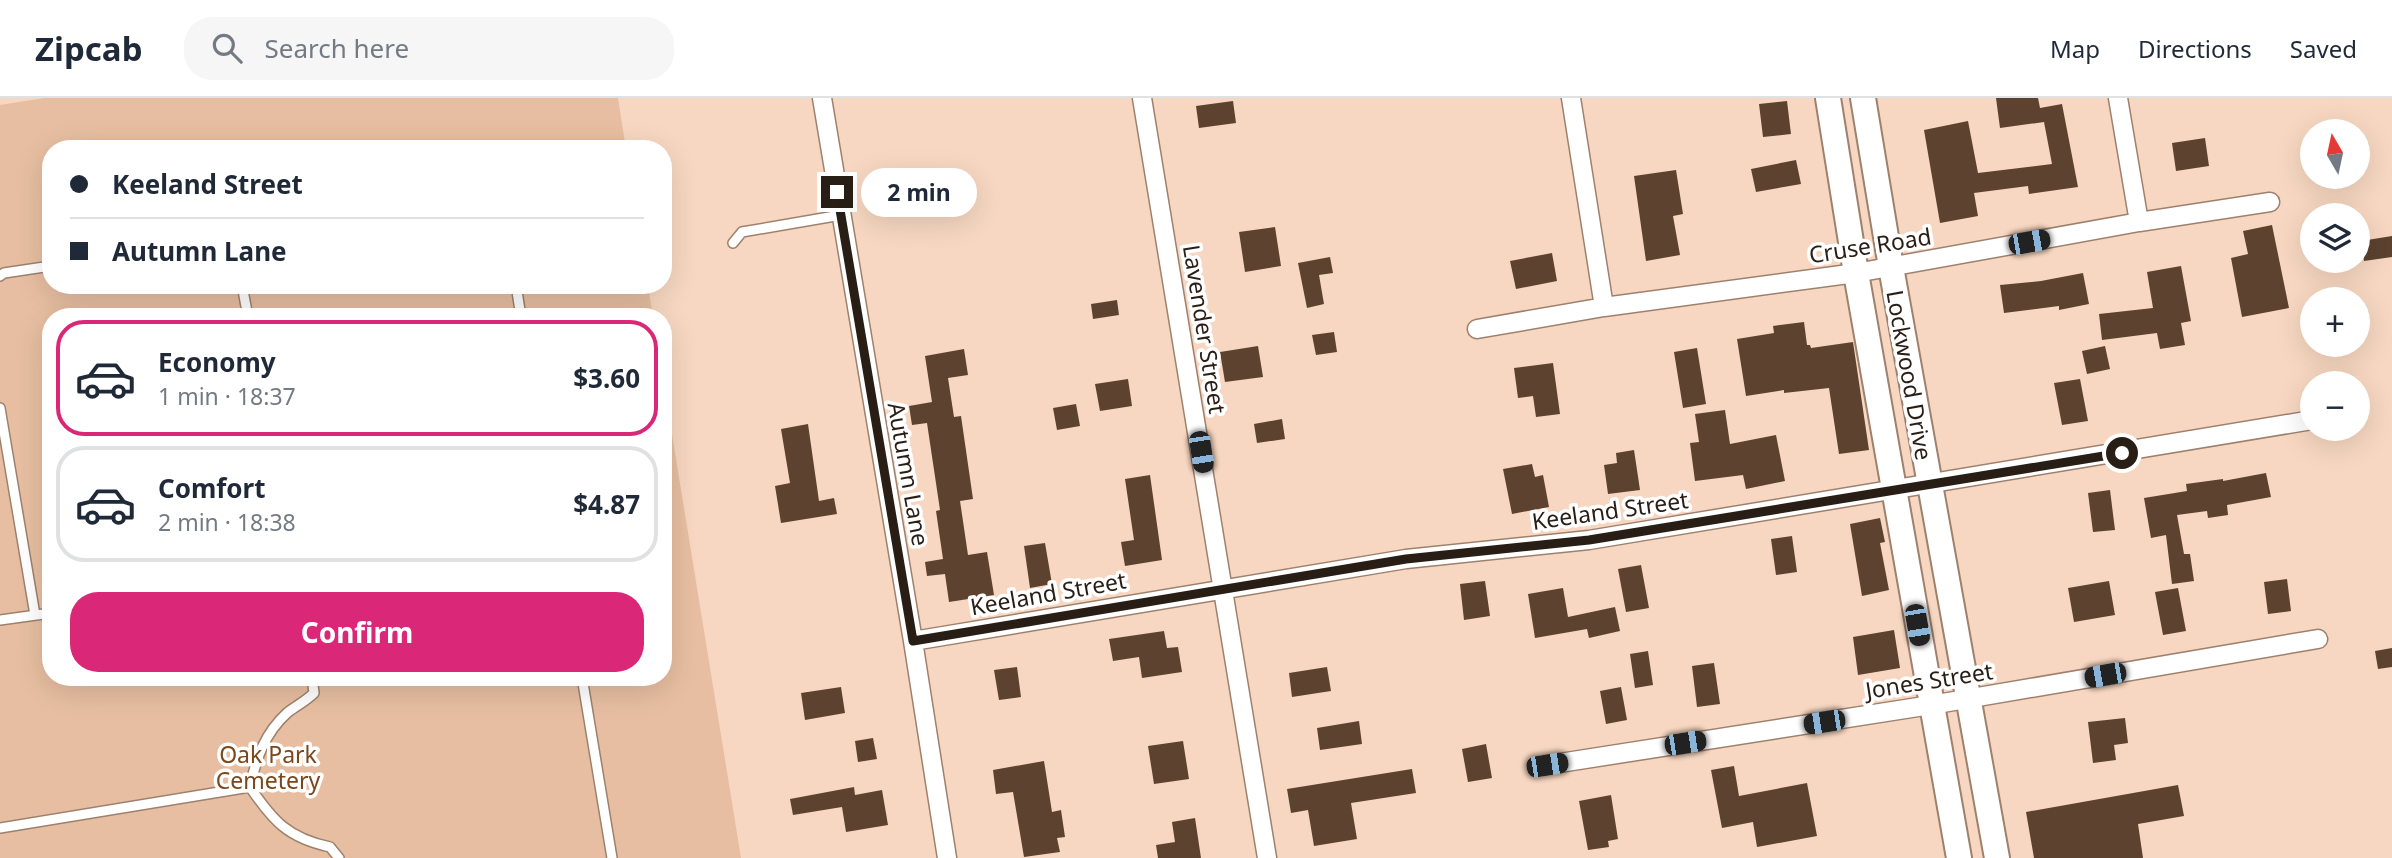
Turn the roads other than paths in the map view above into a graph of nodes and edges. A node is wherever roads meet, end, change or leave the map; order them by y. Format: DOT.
graph roads {
  1 [pos="822,98"];
  2 [pos="1142,98"];
  3 [pos="1571,98"];
  4 [pos="1828,98"];
  5 [pos="1863,98"];
  6 [pos="2118,98"];
  7 [pos="2270,202"];
  8 [pos="841,215"];
  9 [pos="2139,222"];
  10 [pos="733,243"];
  11 [pos="42,267"];
  12 [pos="1891,267"];
  13 [pos="1856,273"];
  14 [pos="0,276"];
  15 [pos="1604,307"];
  16 [pos="1477,329"];
  17 [pos="0,408"];
  18 [pos="2300,422"];
  19 [pos="1930,485"];
  20 [pos="1894,491"];
  21 [pos="1223,589"];
  22 [pos="42,614"];
  23 [pos="35,615"];
  24 [pos="0,620"];
  25 [pos="2318,639"];
  26 [pos="913,641"];
  27 [pos="313,686"];
  28 [pos="583,686"];
  29 [pos="1969,698"];
  30 [pos="1931,705"];
  31 [pos="1547,765"];
  32 [pos="250,787"];
  33 [pos="0,828"];
  34 [pos="339,858"];
  35 [pos="612,858"];
  36 [pos="947,858"];
  37 [pos="1267,858"];
  38 [pos="1959,858"];
  39 [pos="1997,858"];
  1 -- 8 [label="street, Autumn Lane"];
  2 -- 21 [label="street, Lavender Street"];
  3 -- 15 [label="street"];
  4 -- 13 [label="main road, Lockwood Drive"];
  5 -- 12 [label="main road, Lockwood Drive"];
  6 -- 9 [label="street"];
  7 -- 9 [label="street, Cruse Road"];
  8 -- 10 [label="lane"];
  8 -- 26 [label="street, Autumn Lane"];
  9 -- 12 [label="street, Cruse Road"];
  11 -- 14 [label="lane"];
  12 -- 13 [label="street, Cruse Road"];
  12 -- 19 [label="main road, Lockwood Drive"];
  13 -- 15 [label="street, Cruse Road"];
  13 -- 20 [label="main road, Lockwood Drive"];
  15 -- 16 [label="street, Cruse Road"];
  17 -- 23 [label="lane"];
  18 -- 19 [label="street, Keeland Street"];
  19 -- 20 [label="street, Keeland Street"];
  19 -- 29 [label="main road, Lockwood Drive"];
  20 -- 21 [label="street, Keeland Street"];
  20 -- 30 [label="main road, Lockwood Drive"];
  21 -- 26 [label="street, Keeland Street"];
  21 -- 37 [label="street, Lavender Street"];
  22 -- 23 [label="lane"];
  23 -- 24 [label="lane"];
  25 -- 29 [label="street, Jones Street"];
  26 -- 36 [label="street, Autumn Lane"];
  27 -- 32 [label="lane"];
  28 -- 35 [label="lane"];
  29 -- 30 [label="street, Jones Street"];
  29 -- 39 [label="main road, Lockwood Drive"];
  30 -- 31 [label="street, Jones Street"];
  30 -- 38 [label="main road, Lockwood Drive"];
  32 -- 33 [label="lane"];
  32 -- 34 [label="lane"];
}
